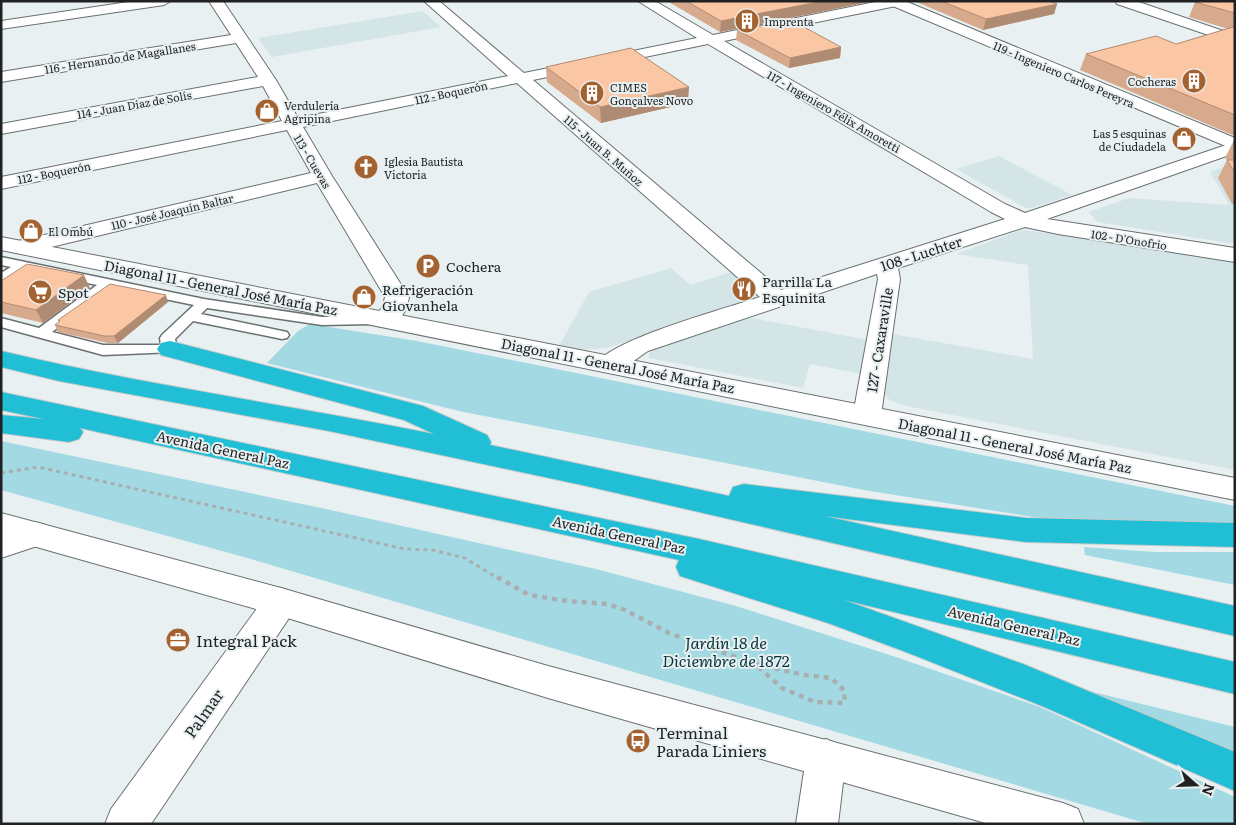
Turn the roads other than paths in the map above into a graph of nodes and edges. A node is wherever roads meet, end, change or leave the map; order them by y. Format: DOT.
graph roads {
  1 [pos="164,1"];
  2 [pos="216,1"];
  3 [pos="431,1"];
  4 [pos="645,1"];
  5 [pos="1122,1"];
  6 [pos="896,2"];
  7 [pos="1,25"];
  8 [pos="239,38"];
  9 [pos="712,40"];
  10 [pos="1235,40"];
  11 [pos="1,77"];
  12 [pos="519,78"];
  13 [pos="268,80"];
  14 [pos="292,124"];
  15 [pos="1,128"];
  16 [pos="1235,146"];
  17 [pos="322,176"];
  18 [pos="1,182"];
  19 [pos="1024,220"];
  20 [pos="12,254"];
  21 [pos="1235,255"];
  22 [pos="886,265"];
  23 [pos="1,279"];
  24 [pos="109,283"];
  25 [pos="777,298"];
  26 [pos="204,303"];
  27 [pos="190,316"];
  28 [pos="385,320"];
  29 [pos="1,322"];
  30 [pos="41,333"];
  31 [pos="282,335"];
  32 [pos="170,349"];
  33 [pos="1,359"];
  34 [pos="610,364"];
  35 [pos="1,401"];
  36 [pos="867,415"];
  37 [pos="1,424"];
  38 [pos="242,453"];
  39 [pos="532,465"];
  40 [pos="582,474"];
  41 [pos="1235,489"];
  42 [pos="514,511"];
  43 [pos="1,525"];
  44 [pos="35,534"];
  45 [pos="1235,535"];
  46 [pos="1,546"];
  47 [pos="281,602"];
  48 [pos="1235,621"];
  49 [pos="1235,678"];
  50 [pos="826,758"];
  51 [pos="1235,772"];
  52 [pos="126,824"];
  53 [pos="817,824"];
  54 [pos="1063,824"];
  1 -- 7 [label="street"];
  2 -- 8 [label="street, 113 - Cuevas"];
  3 -- 12 [label="street, 115 - Juan B. Muñoz"];
  4 -- 9 [label="street, 117 - Ingeniero Félix Amoretti"];
  5 -- 10 [label="street"];
  6 -- 9 [label="street, 112 - Boquerón"];
  6 -- 16 [label="street, 119 - Ingeniero Carlos Pereyra"];
  8 -- 11 [label="street, 116 - Hernando de Magallanes"];
  8 -- 13 [label="street, 113 - Cuevas"];
  9 -- 12 [label="street, 112 - Boquerón"];
  9 -- 19 [label="street, 117 - Ingeniero Félix Amoretti"];
  12 -- 14 [label="street, 112 - Boquerón"];
  12 -- 25 [label="street, 115 - Juan B. Muñoz"];
  13 -- 14 [label="street, 113 - Cuevas"];
  13 -- 15 [label="street, 114 - Juan Díaz de Solís"];
  14 -- 17 [label="street, 113 - Cuevas"];
  14 -- 18 [label="street, 112 - Boquerón"];
  16 -- 19 [label="street, 108 - Luchter"];
  17 -- 20 [label="street, 110 - José Joaquín Baltar"];
  17 -- 28 [label="street, 113 - Cuevas"];
  19 -- 21 [label="street, 102 - D'Onofrio"];
  19 -- 22 [label="street, 108 - Luchter"];
  20 -- 23 [label="lane"];
  20 -- 24 [label="lane"];
  20 -- 28 [label="street, Diagonal 11 - General José María Paz"];
  22 -- 25 [label="street, 108 - Luchter"];
  22 -- 36 [label="street, 127 - Caxaraville"];
  24 -- 26 [label="lane"];
  24 -- 30 [label="lane"];
  25 -- 34 [label="street, 108 - Luchter"];
  26 -- 27 [label="lane"];
  26 -- 28 [label="lane"];
  27 -- 31 [label="lane"];
  27 -- 32 [label="lane"];
  28 -- 34 [label="street, Diagonal 11 - General José María Paz"];
  29 -- 30 [label="lane"];
  30 -- 32 [label="lane"];
  32 -- 39 [label="highway"];
  33 -- 39 [label="highway"];
  34 -- 36 [label="street, Diagonal 11 - General José María Paz"];
  35 -- 38 [label="highway, Avenida General Paz"];
  36 -- 41 [label="street, Diagonal 11 - General José María Paz"];
  37 -- 38 [label="highway"];
  38 -- 42 [label="highway, Avenida General Paz"];
  39 -- 40 [label="highway"];
  40 -- 45 [label="highway"];
  40 -- 48 [label="highway"];
  42 -- 49 [label="highway, Avenida General Paz"];
  42 -- 51 [label="highway"];
  43 -- 44 [label="street"];
  44 -- 46 [label="street"];
  44 -- 47 [label="street"];
  47 -- 50 [label="street"];
  47 -- 52 [label="street, Palmar"];
  50 -- 53 [label="street"];
  50 -- 54 [label="street"];
}
